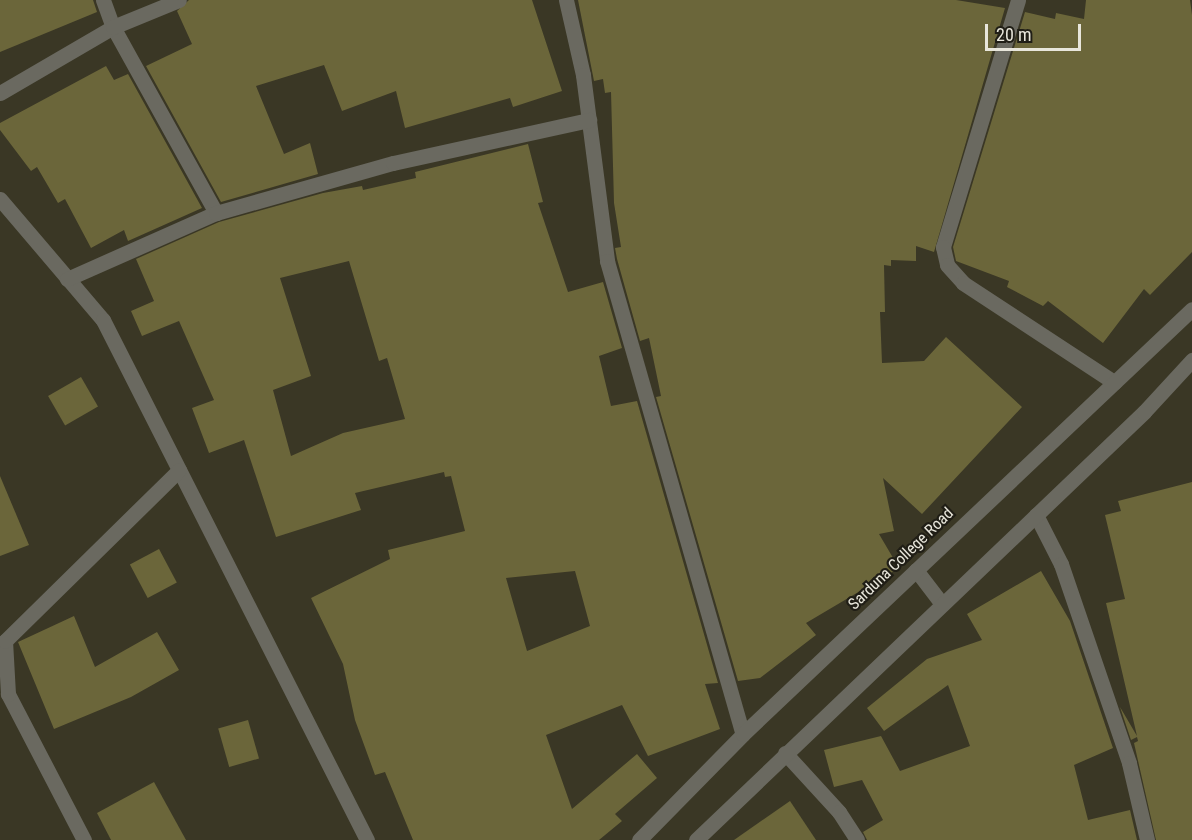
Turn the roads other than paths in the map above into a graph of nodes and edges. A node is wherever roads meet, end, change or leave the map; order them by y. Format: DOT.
graph roads {
  1 [pos="103,0"];
  2 [pos="179,0"];
  3 [pos="566,0"];
  4 [pos="1018,0"];
  5 [pos="113,27"];
  6 [pos="0,93"];
  7 [pos="589,120"];
  8 [pos="0,199"];
  9 [pos="216,213"];
  10 [pos="67,279"];
  11 [pos="1192,309"];
  12 [pos="1192,360"];
  13 [pos="1114,382"];
  14 [pos="179,470"];
  15 [pos="1036,515"];
  16 [pos="916,570"];
  17 [pos="942,604"];
  18 [pos="743,734"];
  19 [pos="784,753"];
  20 [pos="84,840"];
  21 [pos="367,840"];
  22 [pos="639,840"];
  23 [pos="696,840"];
  24 [pos="857,840"];
  25 [pos="1147,840"];
  1 -- 5 [label="street"];
  2 -- 5 [label="street"];
  3 -- 7 [label="street"];
  4 -- 13 [label="street"];
  5 -- 6 [label="street"];
  5 -- 9 [label="street"];
  7 -- 9 [label="street"];
  7 -- 18 [label="street"];
  8 -- 10 [label="street"];
  9 -- 10 [label="street"];
  10 -- 14 [label="street"];
  11 -- 13 [label="street, Sarduna College Road"];
  12 -- 15 [label="street"];
  13 -- 16 [label="street, Sarduna College Road"];
  14 -- 20 [label="street"];
  14 -- 21 [label="street"];
  15 -- 17 [label="street"];
  15 -- 25 [label="street"];
  16 -- 17 [label="street"];
  16 -- 18 [label="street, Sarduna College Road"];
  17 -- 19 [label="street"];
  18 -- 22 [label="street, Sarduna College Road"];
  19 -- 23 [label="street"];
  19 -- 24 [label="street"];
}
